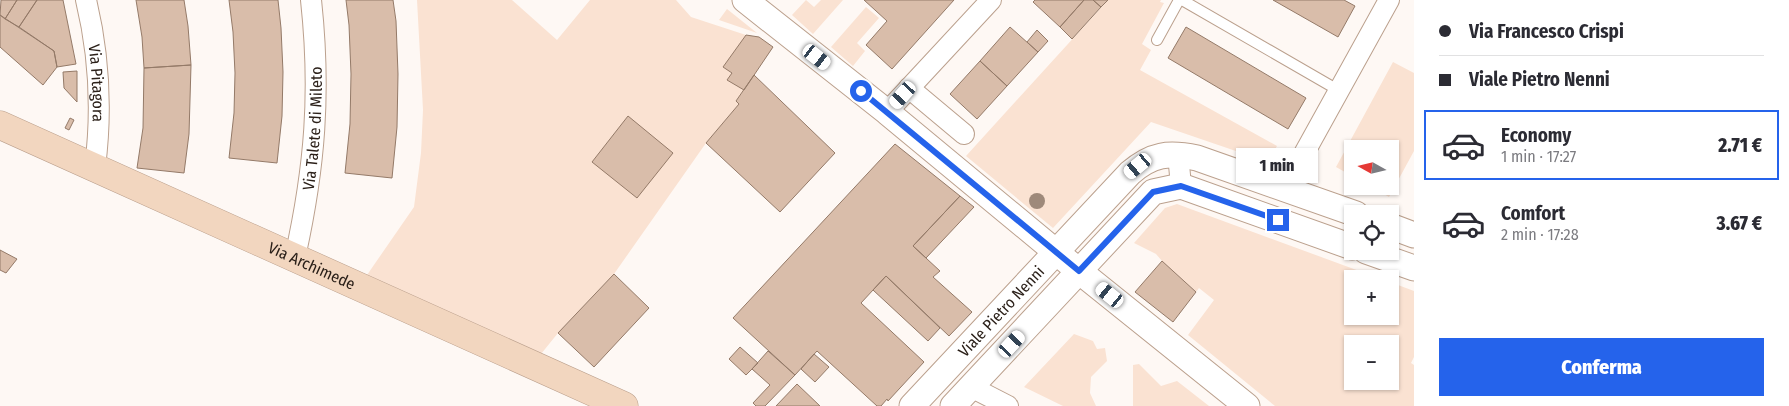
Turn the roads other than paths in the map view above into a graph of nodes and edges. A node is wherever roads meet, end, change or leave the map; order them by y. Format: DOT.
graph roads {
  1 [pos="86,0"];
  2 [pos="311,0"];
  3 [pos="745,0"];
  4 [pos="991,0"];
  5 [pos="1181,0"];
  6 [pos="1389,0"];
  7 [pos="1157,40"];
  8 [pos="909,88"];
  9 [pos="1338,90"];
  10 [pos="887,112"];
  11 [pos="0,125"];
  12 [pos="964,134"];
  13 [pos="1178,154"];
  14 [pos="1138,166"];
  15 [pos="95,167"];
  16 [pos="1181,186"];
  17 [pos="1285,188"];
  18 [pos="1153,192"];
  19 [pos="1344,210"];
  20 [pos="1399,229"];
  21 [pos="1414,235"];
  22 [pos="1344,243"];
  23 [pos="1056,251"];
  24 [pos="295,257"];
  25 [pos="1391,260"];
  26 [pos="1414,268"];
  27 [pos="1079,271"];
  28 [pos="971,387"];
  29 [pos="624,406"];
  30 [pos="912,406"];
  31 [pos="953,406"];
  32 [pos="1008,406"];
  33 [pos="1247,406"];
  1 -- 15 [label="street, Via Pitagora"];
  2 -- 24 [label="street, Via Talete di Mileto"];
  3 -- 10 [label="street"];
  4 -- 8 [label="street"];
  5 -- 7 [label="lane"];
  5 -- 9 [label="lane"];
  6 -- 9 [label="street"];
  8 -- 10 [label="street"];
  8 -- 12 [label="street"];
  9 -- 17 [label="street"];
  10 -- 23 [label="street"];
  11 -- 15 [label="main road, Via Archimede"];
  13 -- 14 [label="street, Viale Pietro Nenni"];
  13 -- 16 [label="street"];
  13 -- 17 [label="street, Viale Pietro Nenni"];
  14 -- 18 [label="street"];
  14 -- 23 [label="street, Viale Pietro Nenni"];
  15 -- 24 [label="main road, Via Archimede"];
  16 -- 18 [label="street"];
  16 -- 22 [label="street"];
  17 -- 19 [label="street, Viale Pietro Nenni"];
  18 -- 27 [label="street, Viale Pietro Nenni"];
  20 -- 21 [label="street"];
  23 -- 27 [label="street"];
  23 -- 30 [label="street, Viale Pietro Nenni"];
  24 -- 29 [label="main road, Via Archimede"];
  25 -- 26 [label="street"];
  27 -- 28 [label="street, Viale Pietro Nenni"];
  27 -- 33 [label="street"];
  28 -- 31 [label="street, Viale Pietro Nenni"];
  28 -- 32 [label="street"];
}
